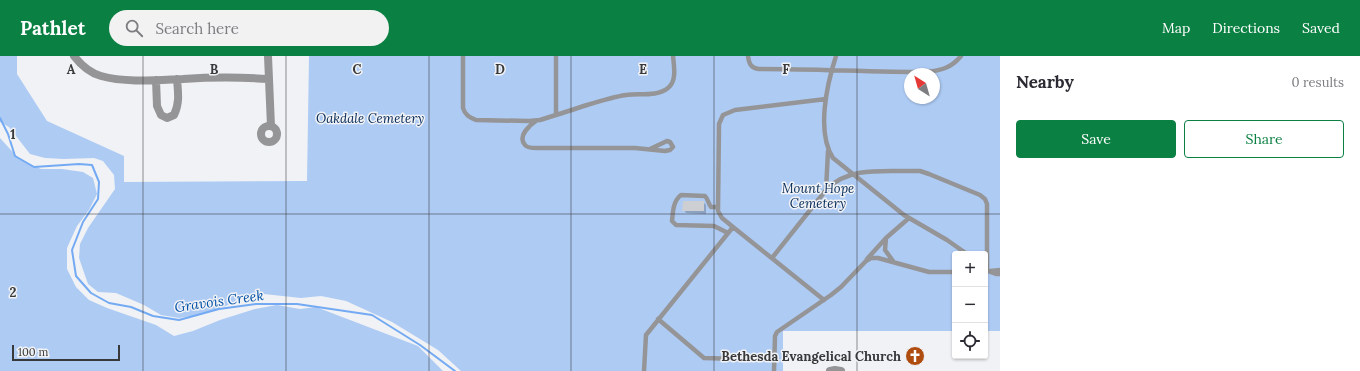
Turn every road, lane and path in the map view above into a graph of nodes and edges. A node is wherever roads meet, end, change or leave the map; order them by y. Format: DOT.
graph roads {
  1 [pos="74,56"];
  2 [pos="268,56"];
  3 [pos="463,56"];
  4 [pos="556,56"];
  5 [pos="673,56"];
  6 [pos="748,56"];
  7 [pos="836,56"];
  8 [pos="961,56"];
  9 [pos="831,71"];
  10 [pos="177,79"];
  11 [pos="269,79"];
  12 [pos="156,80"];
  13 [pos="826,99"];
  14 [pos="556,115"];
  15 [pos="536,121"];
  16 [pos="271,126"];
  17 [pos="650,149"];
  18 [pos="828,150"];
  19 [pos="852,174"];
  20 [pos="826,190"];
  21 [pos="718,207"];
  22 [pos="909,218"];
  23 [pos="733,227"];
  24 [pos="728,233"];
  25 [pos="886,238"];
  26 [pos="963,251"];
  27 [pos="986,251"];
  28 [pos="772,258"];
  29 [pos="866,261"];
  30 [pos="893,261"];
  31 [pos="1000,270"];
  32 [pos="988,271"];
  33 [pos="988,271"];
  34 [pos="952,272"];
  35 [pos="1000,274"];
  36 [pos="824,300"];
  37 [pos="658,319"];
  38 [pos="775,358"];
  39 [pos="644,371"];
  40 [pos="774,371"];
  41 [pos="830,371"];
  42 [pos="842,371"];
  1 -- 12 [label="street"];
  2 -- 11 [label="street"];
  3 -- 15 [label="lane"];
  4 -- 14 [label="lane"];
  5 -- 14 [label="lane"];
  6 -- 9 [label="lane"];
  7 -- 9 [label="lane"];
  8 -- 9 [label="lane"];
  9 -- 13 [label="lane"];
  10 -- 11 [label="street"];
  10 -- 12 [label="street"];
  10 -- 12 [label="street"];
  11 -- 16 [label="street"];
  13 -- 18 [label="lane"];
  13 -- 21 [label="lane"];
  14 -- 15 [label="lane"];
  15 -- 17 [label="lane"];
  18 -- 19 [label="lane"];
  18 -- 20 [label="lane"];
  19 -- 20 [label="lane"];
  19 -- 22 [label="lane"];
  19 -- 27 [label="lane"];
  20 -- 28 [label="lane"];
  21 -- 23 [label="lane"];
  21 -- 24 [label="lane"];
  22 -- 25 [label="lane"];
  22 -- 26 [label="lane"];
  23 -- 24 [label="lane"];
  23 -- 28 [label="lane"];
  24 -- 37 [label="lane"];
  25 -- 29 [label="lane"];
  25 -- 30 [label="lane"];
  28 -- 36 [label="lane"];
  29 -- 30 [label="lane"];
  29 -- 36 [label="lane"];
  30 -- 34 [label="lane"];
  31 -- 32 [label="lane"];
  33 -- 35 [label="lane"];
  36 -- 38 [label="lane"];
  37 -- 38 [label="lane"];
  37 -- 39 [label="lane"];
  38 -- 40 [label="lane"];
  41 -- 42 [label="street"];
}
